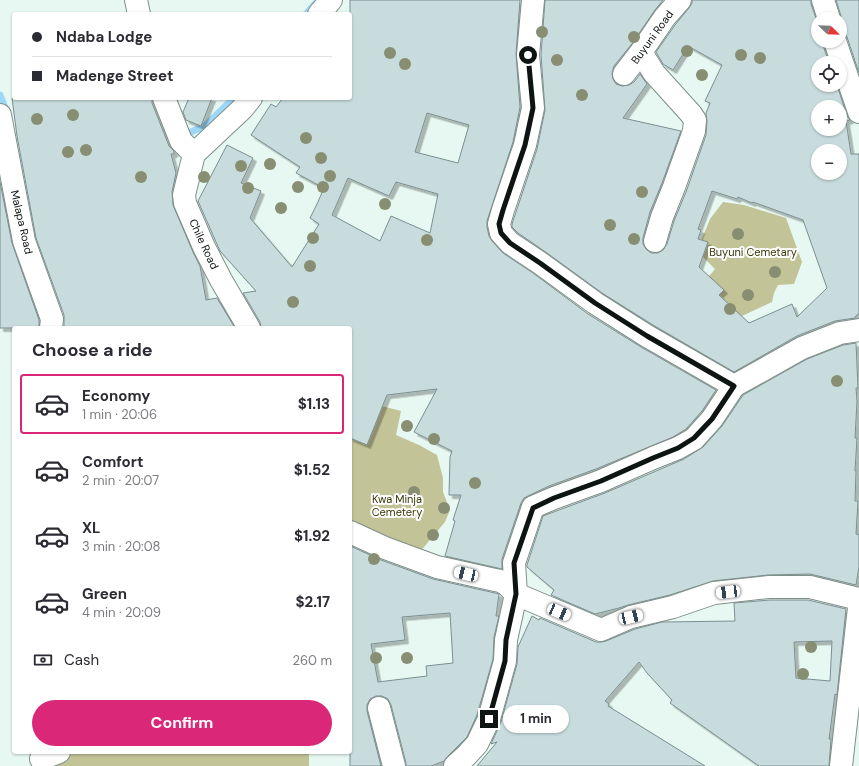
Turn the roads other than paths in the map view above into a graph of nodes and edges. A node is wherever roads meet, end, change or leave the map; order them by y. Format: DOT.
graph roads {
  1 [pos="136,0"];
  2 [pos="331,0"];
  3 [pos="533,0"];
  4 [pos="680,0"];
  5 [pos="823,0"];
  6 [pos="139,12"];
  7 [pos="321,12"];
  8 [pos="827,12"];
  9 [pos="837,48"];
  10 [pos="641,52"];
  11 [pos="624,74"];
  12 [pos="165,100"];
  13 [pos="249,100"];
  14 [pos="859,112"];
  15 [pos="0,115"];
  16 [pos="194,154"];
  17 [pos="655,241"];
  18 [pos="51,326"];
  19 [pos="248,326"];
  20 [pos="859,330"];
  21 [pos="734,386"];
  22 [pos="352,533"];
  23 [pos="516,594"];
  24 [pos="859,599"];
  25 [pos="859,608"];
  26 [pos="379,708"];
  27 [pos="394,766"];
  28 [pos="455,766"];
  29 [pos="841,766"];
  1 -- 6 [label="street"];
  2 -- 7 [label="street"];
  3 -- 21 [label="street"];
  4 -- 10 [label="street, Buyuni Road"];
  5 -- 8 [label="street"];
  9 -- 14 [label="street"];
  10 -- 11 [label="street, Buyuni Road"];
  10 -- 17 [label="street"];
  12 -- 16 [label="street"];
  13 -- 16 [label="street"];
  15 -- 18 [label="street, Malapa Road"];
  16 -- 19 [label="street, Chile Road"];
  20 -- 21 [label="street"];
  21 -- 23 [label="street"];
  22 -- 23 [label="street"];
  23 -- 24 [label="street"];
  23 -- 28 [label="street"];
  25 -- 29 [label="street"];
  26 -- 27 [label="street"];
}
